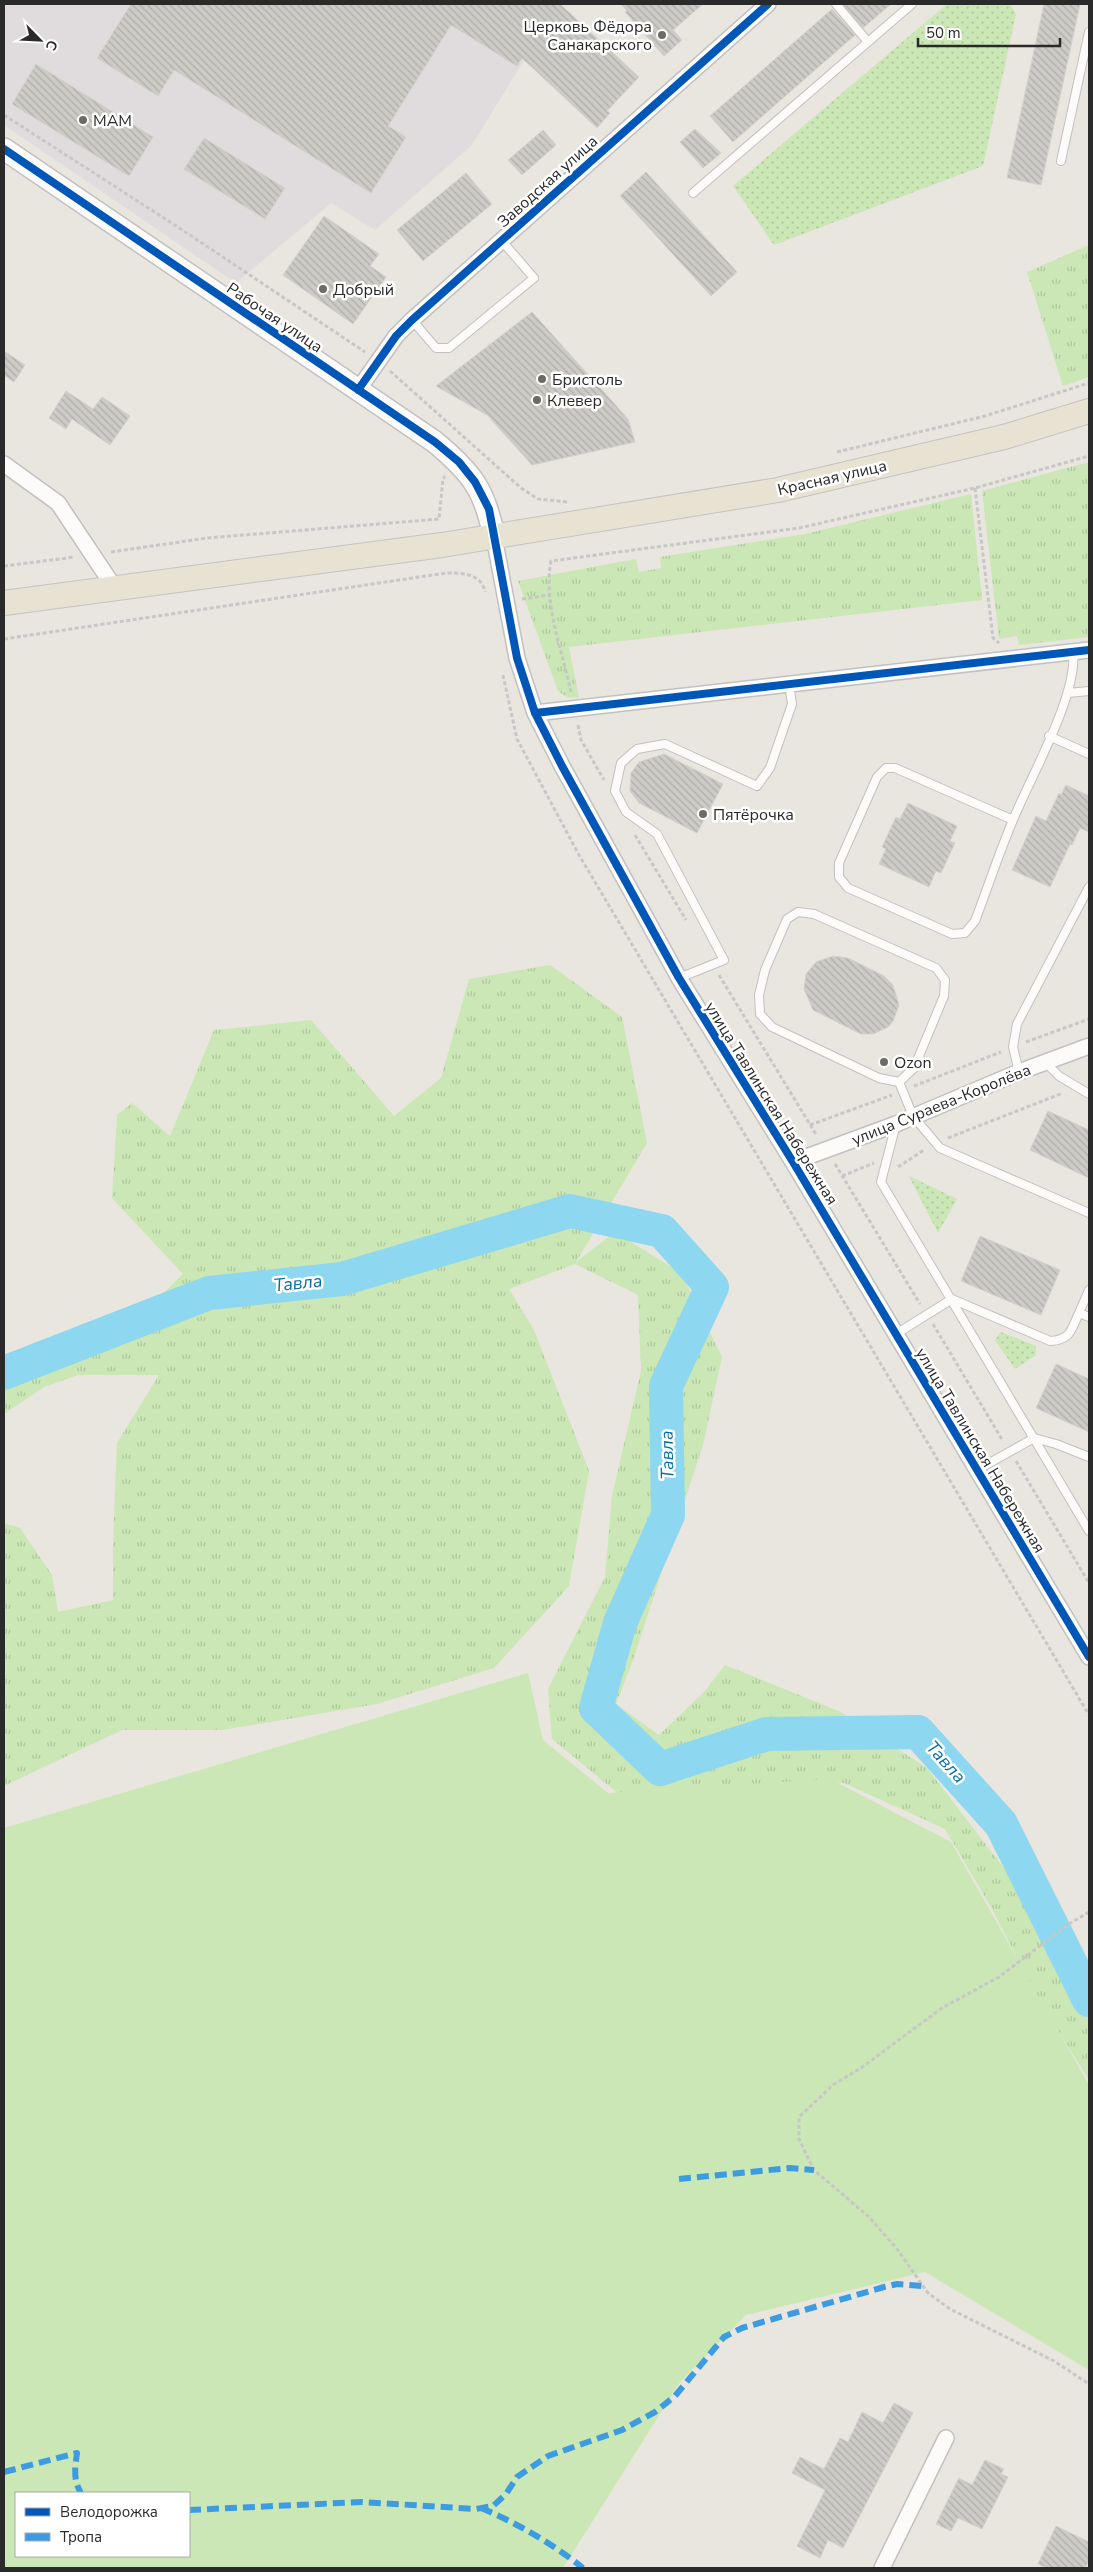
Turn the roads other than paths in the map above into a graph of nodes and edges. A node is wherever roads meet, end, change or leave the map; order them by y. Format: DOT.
graph roads {
  1 [pos="768,4"];
  2 [pos="836,4"];
  3 [pos="912,4"];
  4 [pos="1089,32"];
  5 [pos="868,42"];
  6 [pos="4,149"];
  7 [pos="1061,161"];
  8 [pos="693,193"];
  9 [pos="501,240"];
  10 [pos="412,320"];
  11 [pos="358,390"];
  12 [pos="1089,411"];
  13 [pos="4,464"];
  14 [pos="494,537"];
  15 [pos="114,587"];
  16 [pos="4,604"];
  17 [pos="1089,650"];
  18 [pos="1073,652"];
  19 [pos="789,684"];
  20 [pos="1089,691"];
  21 [pos="1068,693"];
  22 [pos="535,713"];
  23 [pos="1049,736"];
  24 [pos="1089,754"];
  25 [pos="1013,820"];
  26 [pos="1089,887"];
  27 [pos="679,978"];
  28 [pos="1089,1046"];
  29 [pos="1045,1062"];
  30 [pos="1019,1072"];
  31 [pos="899,1082"];
  32 [pos="1089,1094"];
  33 [pos="913,1116"];
  34 [pos="896,1124"];
  35 [pos="793,1162"];
  36 [pos="1089,1213"];
  37 [pos="1089,1290"];
  38 [pos="952,1299"];
  39 [pos="1079,1313"];
  40 [pos="1089,1317"];
  41 [pos="896,1334"];
  42 [pos="1034,1438"];
  43 [pos="1089,1457"];
  44 [pos="977,1470"];
  45 [pos="1089,1531"];
  46 [pos="1089,1657"];
  47 [pos="946,2438"];
  48 [pos="882,2568"];
  1 -- 9 [label="street, Заводская улица"];
  2 -- 5 [label="lane"];
  3 -- 5 [label="lane"];
  4 -- 7 [label="lane"];
  5 -- 8 [label="lane"];
  6 -- 11 [label="street, Рабочая улица"];
  9 -- 10 [label="street, Заводская улица"];
  9 -- 10 [label="lane"];
  10 -- 11 [label="street, Заводская улица"];
  11 -- 14 [label="street, Рабочая улица"];
  12 -- 14 [label="main road, Красная улица"];
  13 -- 15 [label="street"];
  14 -- 15 [label="main road, Красная улица"];
  14 -- 22 [label="street, улица Тавлинская Набережная"];
  15 -- 16 [label="main road, Красная улица"];
  17 -- 18 [label="street"];
  18 -- 19 [label="street"];
  18 -- 21 [label="lane"];
  19 -- 22 [label="street"];
  19 -- 27 [label="lane"];
  20 -- 21 [label="lane"];
  21 -- 23 [label="lane"];
  22 -- 27 [label="street, улица Тавлинская Набережная"];
  23 -- 24 [label="lane"];
  23 -- 25 [label="lane"];
  25 -- 25 [label="lane"];
  26 -- 30 [label="lane"];
  27 -- 35 [label="street, улица Тавлинская Набережная"];
  28 -- 29 [label="street, улица Сураева-Королёва"];
  29 -- 30 [label="street, улица Сураева-Королёва"];
  29 -- 32 [label="lane"];
  30 -- 33 [label="street, улица Сураева-Королёва"];
  31 -- 31 [label="lane"];
  31 -- 33 [label="lane"];
  33 -- 34 [label="street, улица Сураева-Королёва"];
  33 -- 36 [label="lane"];
  34 -- 35 [label="street, улица Сураева-Королёва"];
  34 -- 38 [label="lane"];
  35 -- 41 [label="street, улица Тавлинская Набережная"];
  37 -- 39 [label="lane"];
  38 -- 39 [label="lane"];
  38 -- 41 [label="lane"];
  38 -- 42 [label="lane"];
  39 -- 40 [label="lane"];
  41 -- 44 [label="street, улица Тавлинская Набережная"];
  42 -- 43 [label="lane"];
  42 -- 44 [label="lane"];
  42 -- 45 [label="lane"];
  44 -- 46 [label="street, улица Тавлинская Набережная"];
  47 -- 48 [label="street"];
}
